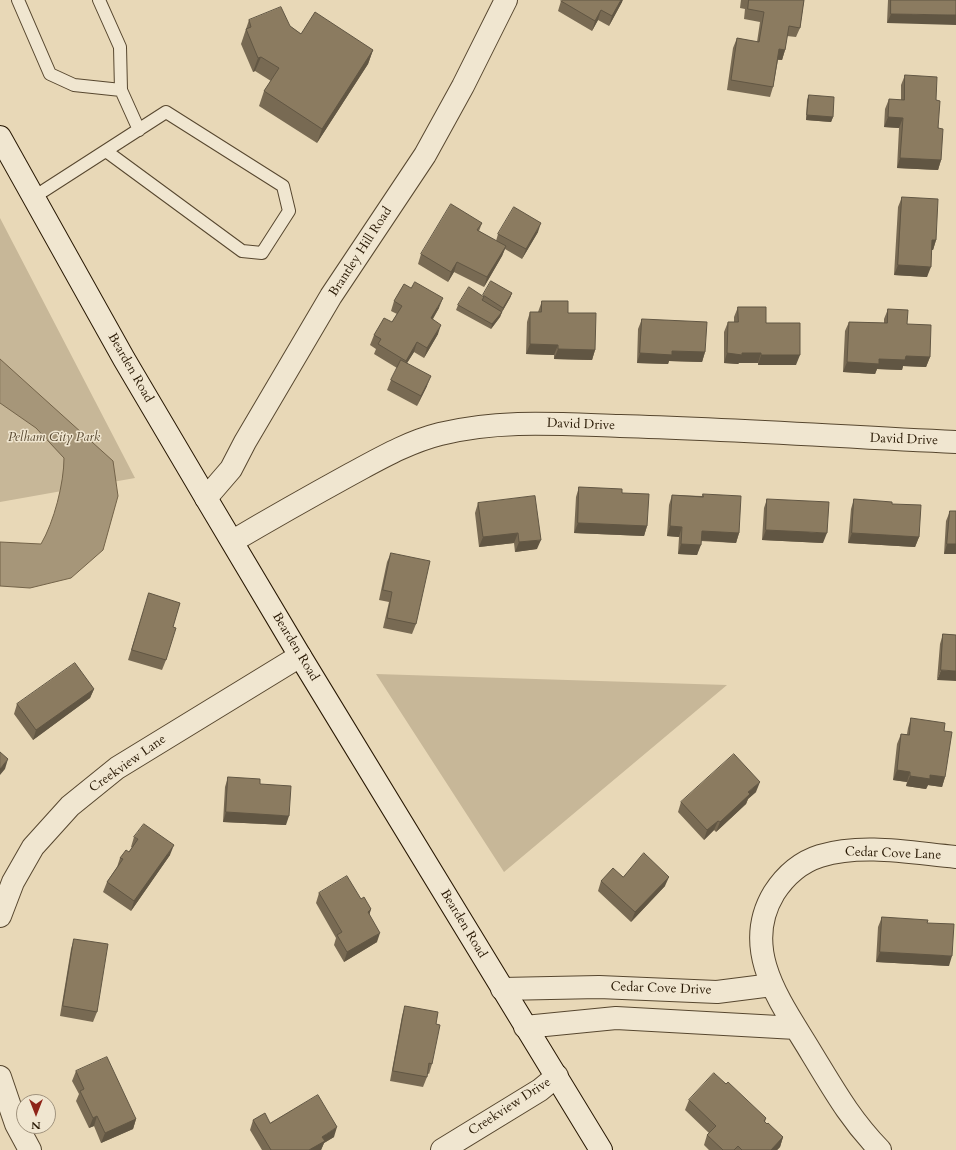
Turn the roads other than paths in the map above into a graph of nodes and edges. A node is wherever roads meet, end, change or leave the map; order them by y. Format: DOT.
graph roads {
  1 [pos="18,0"];
  2 [pos="99,0"];
  3 [pos="506,0"];
  4 [pos="121,90"];
  5 [pos="139,130"];
  6 [pos="0,137"];
  7 [pos="106,151"];
  8 [pos="34,197"];
  9 [pos="956,442"];
  10 [pos="206,498"];
  11 [pos="233,541"];
  12 [pos="300,656"];
  13 [pos="956,857"];
  14 [pos="0,916"];
  15 [pos="772,986"];
  16 [pos="502,989"];
  17 [pos="525,1027"];
  18 [pos="796,1028"];
  19 [pos="557,1076"];
  20 [pos="0,1077"];
  21 [pos="30,1150"];
  22 [pos="442,1150"];
  23 [pos="601,1150"];
  24 [pos="880,1150"];
  1 -- 4 [label="lane"];
  2 -- 4 [label="lane"];
  3 -- 10 [label="street, Brantley Hill Road"];
  4 -- 5 [label="lane"];
  5 -- 7 [label="lane"];
  5 -- 7 [label="lane"];
  6 -- 8 [label="street, Bearden Road"];
  7 -- 8 [label="lane"];
  8 -- 10 [label="street, Bearden Road"];
  9 -- 11 [label="street, David Drive"];
  10 -- 11 [label="street, Bearden Road"];
  11 -- 12 [label="street, Bearden Road"];
  12 -- 14 [label="street, Creekview Lane"];
  12 -- 16 [label="street, Bearden Road"];
  13 -- 15 [label="street, Cedar Cove Lane"];
  15 -- 16 [label="street, Cedar Cove Drive"];
  15 -- 18 [label="street"];
  16 -- 17 [label="street, Bearden Road"];
  17 -- 18 [label="street"];
  17 -- 19 [label="street, Bearden Road"];
  18 -- 24 [label="street"];
  19 -- 22 [label="street, Creekview Drive"];
  19 -- 23 [label="street, Bearden Road"];
  20 -- 21 [label="street"];
}
